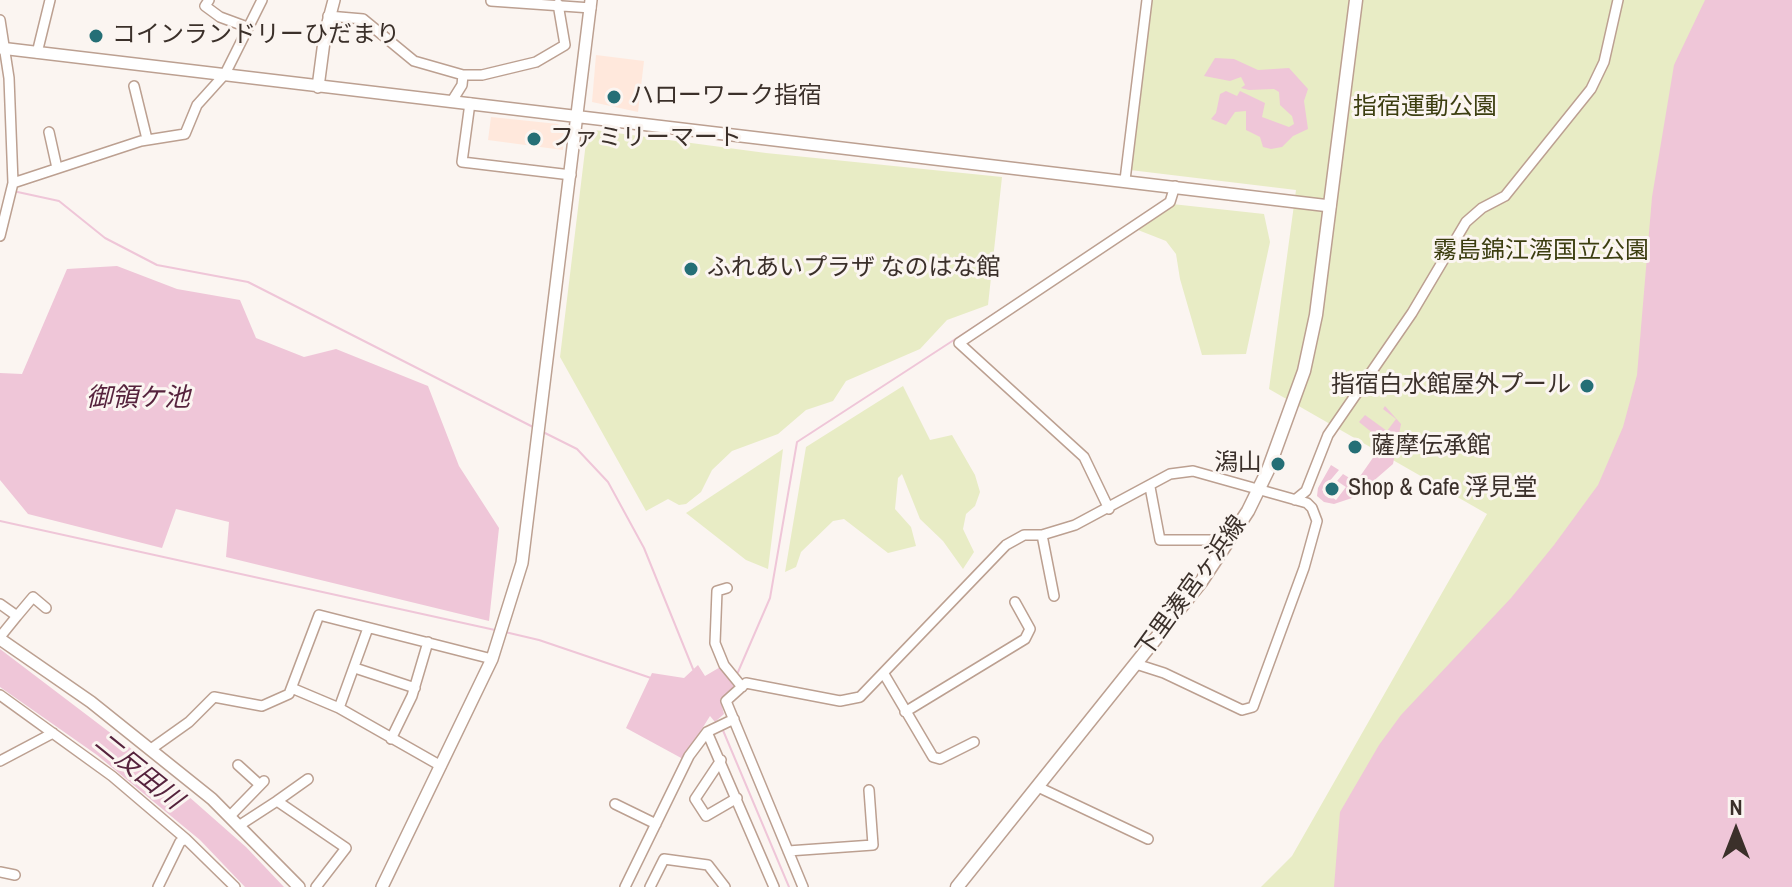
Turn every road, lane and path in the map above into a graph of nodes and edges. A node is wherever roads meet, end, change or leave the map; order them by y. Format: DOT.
graph roads {
  1 [pos="50,0"];
  2 [pos="209,0"];
  3 [pos="262,0"];
  4 [pos="333,0"];
  5 [pos="1147,0"];
  6 [pos="1356,0"];
  7 [pos="1618,0"];
  8 [pos="491,1"];
  9 [pos="558,4"];
  10 [pos="591,4"];
  11 [pos="328,16"];
  12 [pos="0,20"];
  13 [pos="247,27"];
  14 [pos="3,49"];
  15 [pos="37,53"];
  16 [pos="225,74"];
  17 [pos="463,75"];
  18 [pos="134,86"];
  19 [pos="318,87"];
  20 [pos="452,101"];
  21 [pos="470,103"];
  22 [pos="578,117"];
  23 [pos="49,132"];
  24 [pos="147,139"];
  25 [pos="57,168"];
  26 [pos="571,175"];
  27 [pos="1125,180"];
  28 [pos="13,183"];
  29 [pos="1175,186"];
  30 [pos="1330,206"];
  31 [pos="0,236"];
  32 [pos="1150,487"];
  33 [pos="1259,489"];
  34 [pos="1295,500"];
  35 [pos="1109,509"];
  36 [pos="1042,535"];
  37 [pos="1230,540"];
  38 [pos="727,588"];
  39 [pos="1054,596"];
  40 [pos="1015,602"];
  41 [pos="0,604"];
  42 [pos="46,608"];
  43 [pos="17,616"];
  44 [pos="368,628"];
  45 [pos="0,638"];
  46 [pos="428,642"];
  47 [pos="492,659"];
  48 [pos="1136,664"];
  49 [pos="355,668"];
  50 [pos="884,674"];
  51 [pos="742,687"];
  52 [pos="415,688"];
  53 [pos="294,689"];
  54 [pos="0,695"];
  55 [pos="339,708"];
  56 [pos="905,712"];
  57 [pos="732,719"];
  58 [pos="710,730"];
  59 [pos="53,733"];
  60 [pos="391,739"];
  61 [pos="974,742"];
  62 [pos="151,749"];
  63 [pos="721,760"];
  64 [pos="0,761"];
  65 [pos="238,765"];
  66 [pos="441,766"];
  67 [pos="308,779"];
  68 [pos="1038,787"];
  69 [pos="869,790"];
  70 [pos="737,798"];
  71 [pos="277,801"];
  72 [pos="615,804"];
  73 [pos="230,816"];
  74 [pos="656,824"];
  75 [pos="240,825"];
  76 [pos="186,839"];
  77 [pos="1148,839"];
  78 [pos="788,851"];
  79 [pos="0,872"];
  80 [pos="15,875"];
  81 [pos="158,887"];
  82 [pos="235,887"];
  83 [pos="299,887"];
  84 [pos="316,887"];
  85 [pos="382,887"];
  86 [pos="625,887"];
  87 [pos="650,887"];
  88 [pos="725,887"];
  89 [pos="774,887"];
  90 [pos="803,887"];
  91 [pos="957,887"];
  1 -- 15 [label="street"];
  2 -- 13 [label="street"];
  3 -- 13 [label="street"];
  4 -- 11 [label="street"];
  5 -- 27 [label="street"];
  6 -- 30 [label="main road, 下里湊宮ヶ浜線"];
  7 -- 34 [label="street"];
  8 -- 9 [label="street"];
  9 -- 10 [label="street"];
  9 -- 17 [label="street"];
  10 -- 22 [label="street"];
  11 -- 17 [label="street"];
  11 -- 19 [label="street"];
  12 -- 14 [label="street"];
  13 -- 16 [label="street"];
  14 -- 15 [label="street"];
  14 -- 28 [label="street"];
  15 -- 16 [label="street"];
  16 -- 19 [label="street"];
  16 -- 24 [label="street"];
  17 -- 20 [label="street"];
  18 -- 24 [label="street"];
  19 -- 20 [label="street"];
  20 -- 21 [label="street"];
  21 -- 22 [label="street"];
  21 -- 26 [label="street"];
  22 -- 26 [label="street"];
  22 -- 27 [label="street"];
  23 -- 25 [label="street"];
  24 -- 25 [label="street"];
  25 -- 28 [label="street"];
  26 -- 47 [label="street"];
  27 -- 29 [label="street"];
  28 -- 31 [label="street"];
  29 -- 30 [label="street"];
  29 -- 35 [label="street"];
  30 -- 33 [label="main road, 下里湊宮ヶ浜線"];
  32 -- 33 [label="street"];
  32 -- 35 [label="street"];
  32 -- 37 [label="street"];
  33 -- 34 [label="street"];
  33 -- 37 [label="main road, 下里湊宮ヶ浜線"];
  34 -- 48 [label="street"];
  35 -- 36 [label="street"];
  36 -- 39 [label="street"];
  36 -- 50 [label="street"];
  37 -- 48 [label="main road, 下里湊宮ヶ浜線"];
  38 -- 51 [label="street"];
  40 -- 56 [label="street"];
  41 -- 43 [label="street"];
  42 -- 43 [label="street"];
  43 -- 45 [label="street"];
  44 -- 46 [label="street"];
  44 -- 49 [label="street"];
  44 -- 53 [label="street"];
  45 -- 62 [label="street"];
  46 -- 47 [label="street"];
  46 -- 52 [label="street"];
  47 -- 66 [label="street"];
  48 -- 68 [label="main road, 下里湊宮ヶ浜線"];
  49 -- 52 [label="street"];
  49 -- 55 [label="street"];
  50 -- 51 [label="street"];
  50 -- 56 [label="street"];
  51 -- 57 [label="street"];
  52 -- 60 [label="street"];
  53 -- 55 [label="street"];
  53 -- 62 [label="street"];
  54 -- 59 [label="street"];
  55 -- 60 [label="street"];
  56 -- 61 [label="street"];
  57 -- 58 [label="street"];
  57 -- 78 [label="street"];
  58 -- 63 [label="street"];
  58 -- 74 [label="street"];
  59 -- 64 [label="street"];
  59 -- 76 [label="street"];
  60 -- 66 [label="street"];
  62 -- 73 [label="street"];
  63 -- 70 [label="street"];
  63 -- 70 [label="street"];
  65 -- 73 [label="street"];
  66 -- 85 [label="street"];
  67 -- 71 [label="street"];
  68 -- 77 [label="street"];
  68 -- 91 [label="main road, 下里湊宮ヶ浜線"];
  69 -- 78 [label="street"];
  70 -- 89 [label="street"];
  71 -- 75 [label="street"];
  71 -- 84 [label="street"];
  72 -- 74 [label="street"];
  73 -- 75 [label="street"];
  74 -- 86 [label="street"];
  75 -- 83 [label="street"];
  76 -- 81 [label="street"];
  76 -- 82 [label="street"];
  78 -- 90 [label="street"];
  79 -- 80 [label="street"];
  87 -- 88 [label="street"];
}
